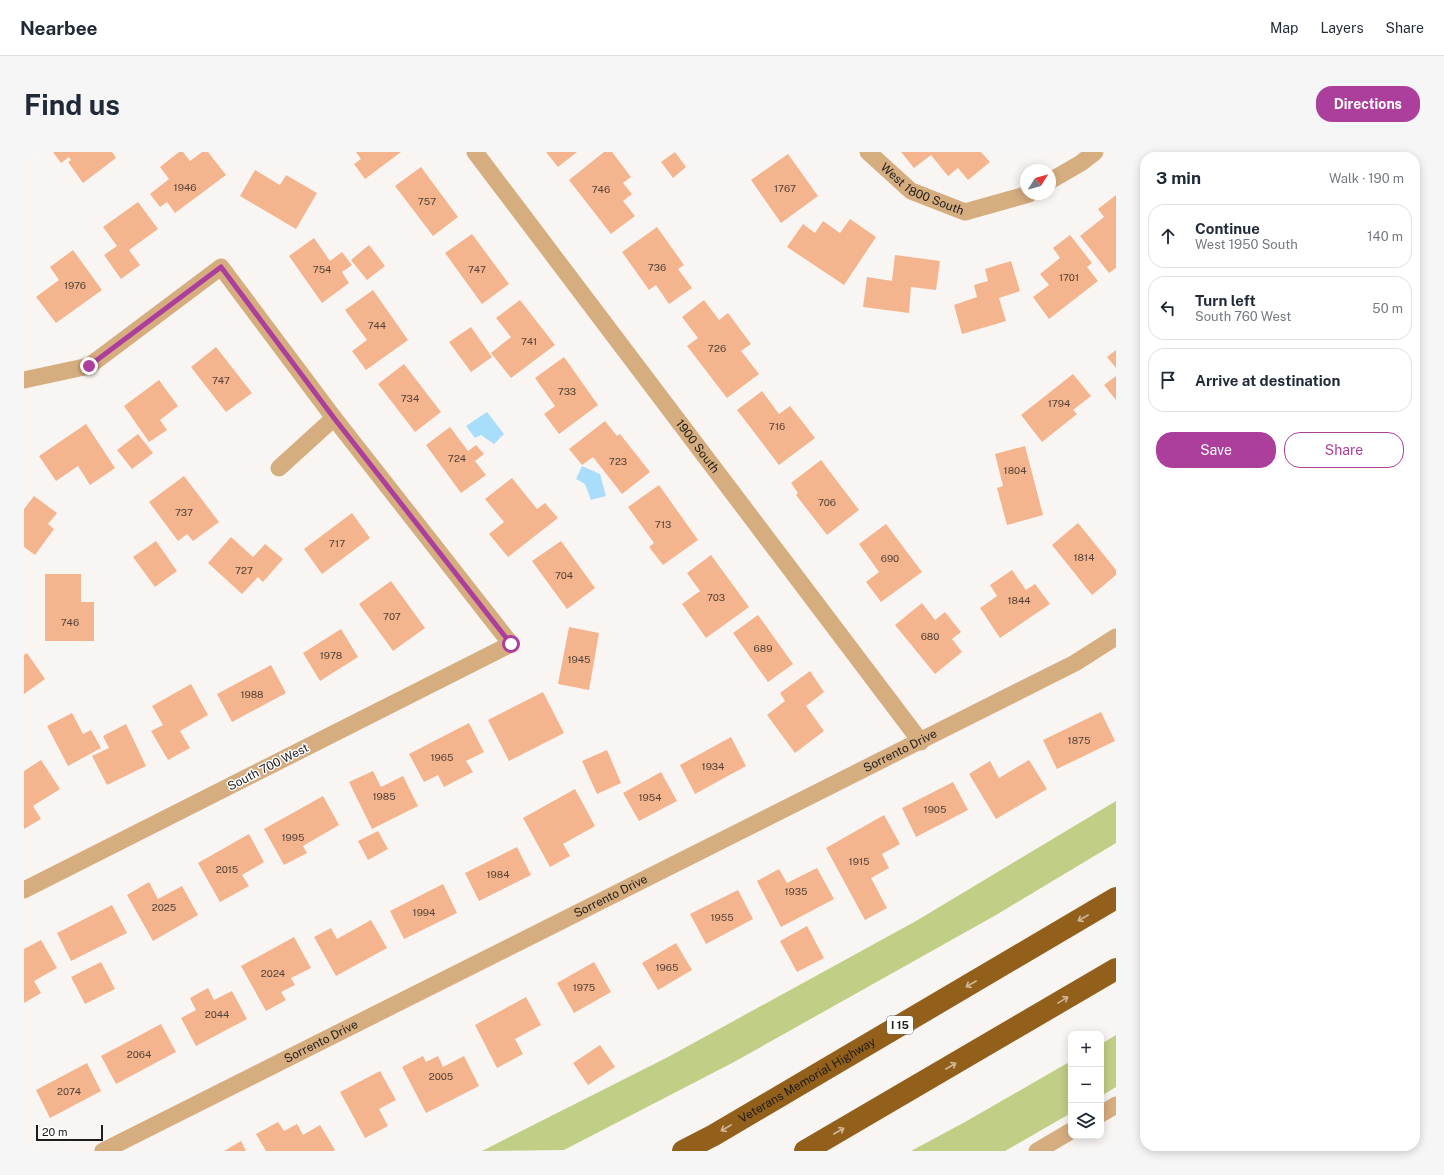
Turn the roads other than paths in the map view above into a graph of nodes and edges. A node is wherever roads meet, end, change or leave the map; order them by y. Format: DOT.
graph roads {
  1 [pos="475,152"];
  2 [pos="868,152"];
  3 [pos="1096,152"];
  4 [pos="1056,178"];
  5 [pos="1020,197"];
  6 [pos="24,380"];
  7 [pos="334,418"];
  8 [pos="279,468"];
  9 [pos="1116,637"];
  10 [pos="921,742"];
  11 [pos="24,890"];
  12 [pos="1116,898"];
  13 [pos="1116,969"];
  14 [pos="1116,1106"];
  15 [pos="1104,1112"];
  16 [pos="1068,1133"];
  17 [pos="103,1151"];
  18 [pos="684,1151"];
  19 [pos="805,1151"];
  20 [pos="1037,1151"];
  1 -- 10 [label="street, 1900 South"];
  2 -- 5 [label="street, West 1800 South"];
  3 -- 4 [label="street"];
  6 -- 7 [label="street"];
  7 -- 8 [label="street"];
  7 -- 11 [label="street, South 700 West"];
  9 -- 10 [label="street, Sorrento Drive"];
  10 -- 17 [label="street, Sorrento Drive"];
  12 -- 18 [label="highway, Veterans Memorial Highway / I 15, one-way"];
  19 -- 13 [label="highway, one-way"];
  14 -- 15 [label="street"];
  16 -- 20 [label="street"];
}
